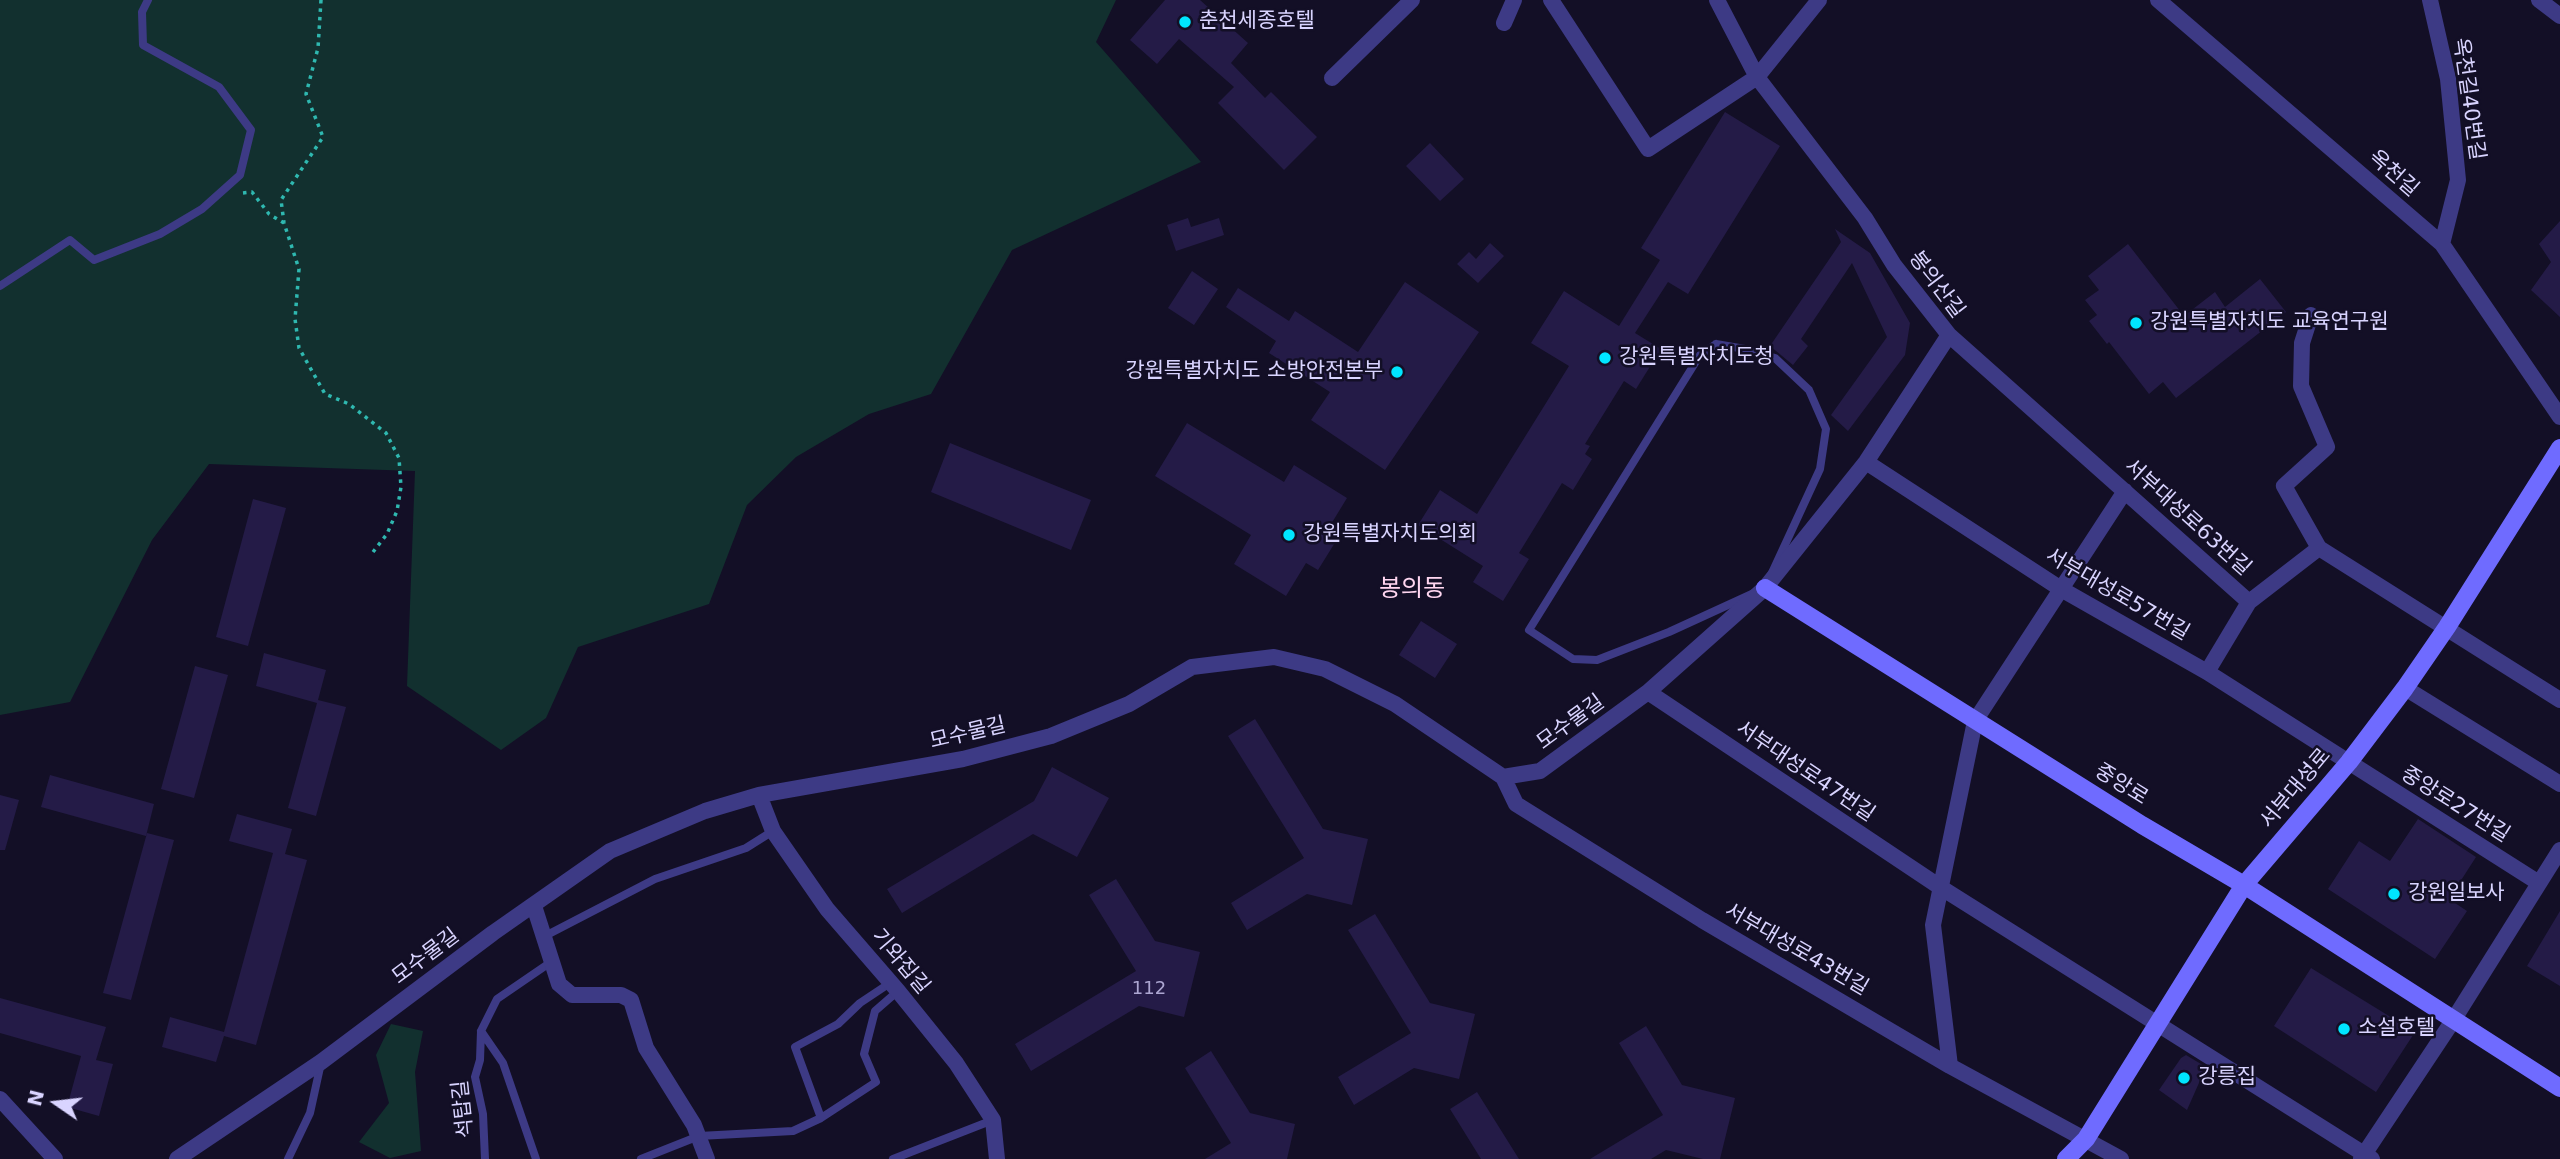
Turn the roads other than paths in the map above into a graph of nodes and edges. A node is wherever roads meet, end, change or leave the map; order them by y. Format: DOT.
graph roads {
  1 [pos="148,0"];
  2 [pos="1412,0"];
  3 [pos="1514,0"];
  4 [pos="1551,0"];
  5 [pos="1717,0"];
  6 [pos="1819,0"];
  7 [pos="2158,0"];
  8 [pos="2430,0"];
  9 [pos="2539,0"];
  10 [pos="2560,16"];
  11 [pos="1504,23"];
  12 [pos="1757,77"];
  13 [pos="1332,78"];
  14 [pos="2442,244"];
  15 [pos="0,286"];
  16 [pos="2311,315"];
  17 [pos="1949,335"];
  18 [pos="2560,418"];
  19 [pos="2560,447"];
  20 [pos="1867,462"];
  21 [pos="2125,491"];
  22 [pos="2319,548"];
  23 [pos="1765,589"];
  24 [pos="2062,589"];
  25 [pos="2249,602"];
  26 [pos="2447,627"];
  27 [pos="2207,672"];
  28 [pos="2405,688"];
  29 [pos="1648,692"];
  30 [pos="2560,699"];
  31 [pos="1975,721"];
  32 [pos="2349,762"];
  33 [pos="1503,777"];
  34 [pos="2560,785"];
  35 [pos="759,795"];
  36 [pos="773,831"];
  37 [pos="2560,850"];
  38 [pos="2539,883"];
  39 [pos="2244,885"];
  40 [pos="1940,887"];
  41 [pos="534,905"];
  42 [pos="545,936"];
  43 [pos="551,962"];
  44 [pos="894,987"];
  45 [pos="2454,1019"];
  46 [pos="2157,1024"];
  47 [pos="481,1031"];
  48 [pos="321,1062"];
  49 [pos="1950,1066"];
  50 [pos="2560,1088"];
  51 [pos="0,1099"];
  52 [pos="821,1118"];
  53 [pos="993,1120"];
  54 [pos="699,1136"];
  55 [pos="2086,1139"];
  56 [pos="2366,1157"];
  57 [pos="55,1159"];
  58 [pos="177,1159"];
  59 [pos="288,1159"];
  60 [pos="485,1159"];
  61 [pos="536,1159"];
  62 [pos="641,1159"];
  63 [pos="707,1159"];
  64 [pos="893,1159"];
  65 [pos="997,1159"];
  66 [pos="2066,1159"];
  67 [pos="2121,1159"];
  1 -- 15 [label="lane"];
  2 -- 13 [label="street"];
  3 -- 11 [label="street"];
  4 -- 12 [label="street"];
  5 -- 12 [label="street, 봉의산길"];
  6 -- 12 [label="street"];
  7 -- 14 [label="street, 옥천길"];
  8 -- 14 [label="street, 옥천길40번길"];
  9 -- 10 [label="street"];
  12 -- 17 [label="street, 봉의산길"];
  14 -- 18 [label="street, 옥천길"];
  16 -- 22 [label="street"];
  17 -- 20 [label="street, 봉의산길"];
  17 -- 21 [label="street, 서부대성로63번길"];
  19 -- 26 [label="street, 서부대성로"];
  20 -- 23 [label="street, 봉의산길"];
  20 -- 24 [label="street, 서부대성로57번길"];
  21 -- 24 [label="street"];
  21 -- 25 [label="street, 서부대성로63번길"];
  22 -- 25 [label="street, 서부대성로63번길"];
  22 -- 26 [label="street"];
  23 -- 23 [label="lane"];
  23 -- 29 [label="street, 모수물길"];
  23 -- 31 [label="street, 중앙로"];
  24 -- 27 [label="street, 서부대성로57번길"];
  24 -- 31 [label="street"];
  25 -- 27 [label="street"];
  26 -- 28 [label="street, 서부대성로"];
  26 -- 30 [label="street"];
  27 -- 32 [label="street, 서부대성로57번길"];
  28 -- 32 [label="street, 서부대성로"];
  28 -- 34 [label="street"];
  29 -- 33 [label="street, 모수물길"];
  29 -- 40 [label="street, 서부대성로47번길"];
  31 -- 39 [label="street, 중앙로"];
  31 -- 40 [label="street"];
  32 -- 38 [label="street, 중앙로27번길"];
  32 -- 39 [label="street, 서부대성로"];
  33 -- 35 [label="street, 모수물길"];
  33 -- 49 [label="street, 서부대성로43번길"];
  35 -- 36 [label="street, 기와집길"];
  35 -- 41 [label="street, 모수물길"];
  36 -- 42 [label="lane"];
  36 -- 44 [label="street, 기와집길"];
  37 -- 38 [label="street"];
  38 -- 45 [label="street"];
  39 -- 45 [label="street, 중앙로"];
  39 -- 46 [label="street, 서부대성로"];
  40 -- 46 [label="street, 서부대성로47번길"];
  40 -- 49 [label="street"];
  41 -- 42 [label="street"];
  41 -- 48 [label="street, 모수물길"];
  42 -- 43 [label="street"];
  43 -- 47 [label="lane, 석탑길"];
  43 -- 54 [label="street"];
  44 -- 52 [label="lane"];
  44 -- 52 [label="lane"];
  44 -- 53 [label="street, 기와집길"];
  45 -- 50 [label="street, 중앙로"];
  45 -- 56 [label="street"];
  46 -- 55 [label="street, 서부대성로"];
  46 -- 56 [label="street, 서부대성로47번길"];
  47 -- 60 [label="lane, 석탑길"];
  47 -- 61 [label="lane"];
  48 -- 58 [label="street, 모수물길"];
  48 -- 59 [label="lane"];
  49 -- 55 [label="street, 서부대성로43번길"];
  51 -- 57 [label="street"];
  52 -- 54 [label="lane"];
  53 -- 64 [label="lane"];
  53 -- 65 [label="street, 기와집길"];
  54 -- 62 [label="lane"];
  54 -- 63 [label="street"];
  55 -- 66 [label="street, 서부대성로"];
  55 -- 67 [label="street, 서부대성로43번길"];
}
